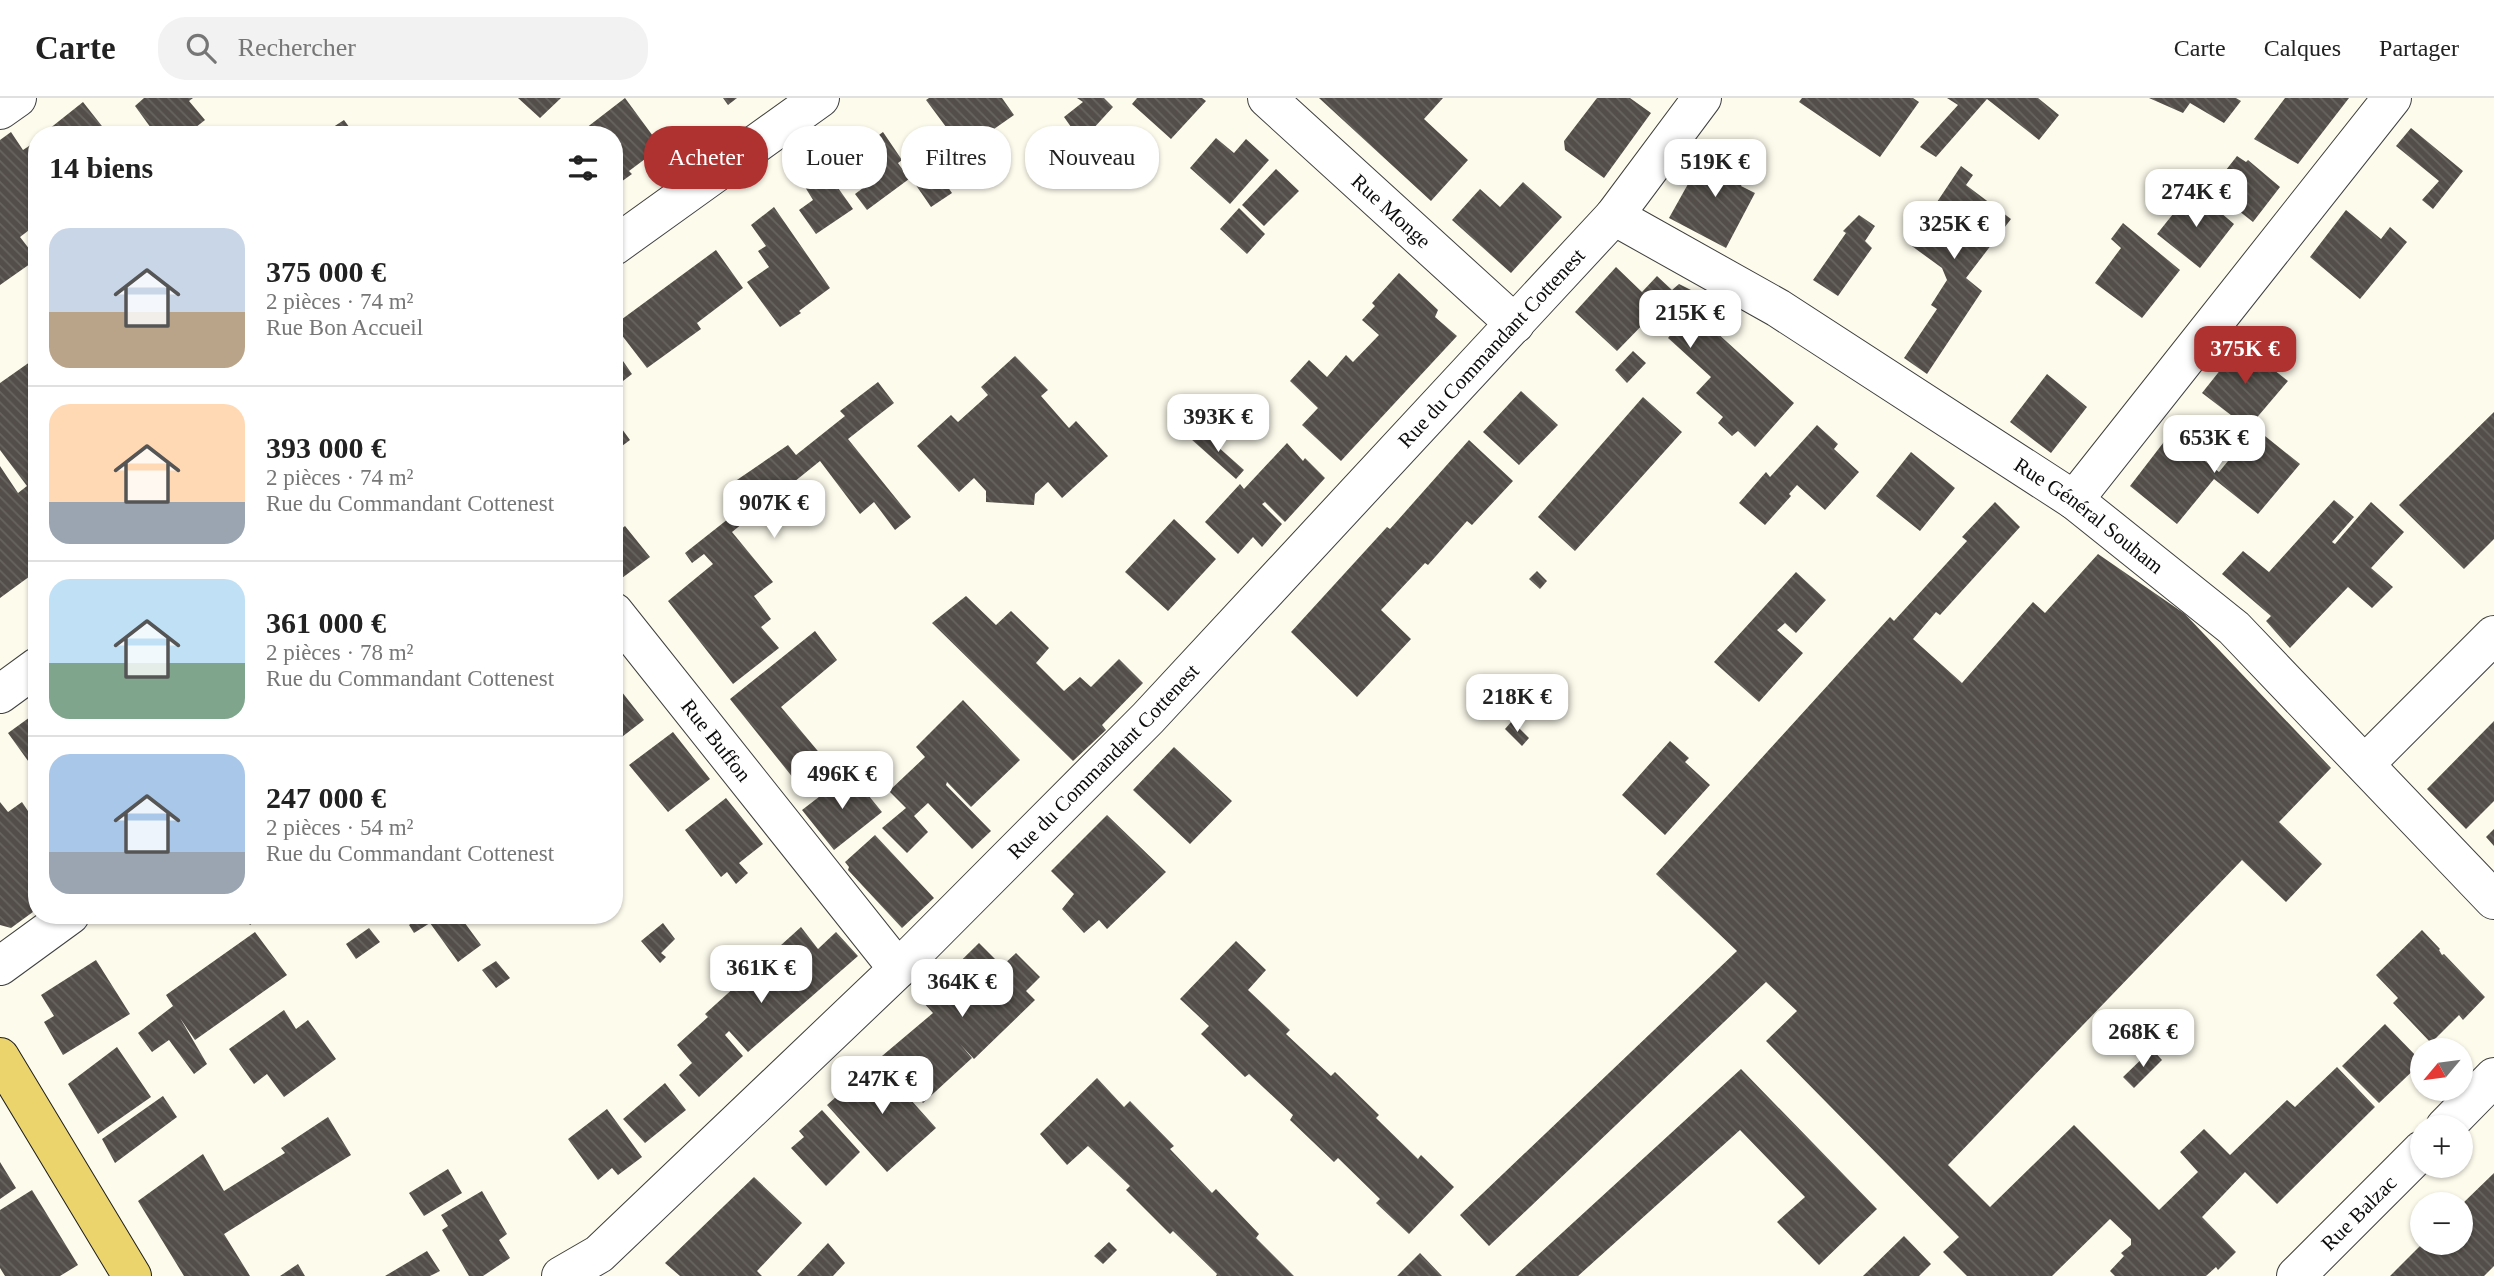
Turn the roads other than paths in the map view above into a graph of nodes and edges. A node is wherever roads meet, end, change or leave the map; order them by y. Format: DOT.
graph roads {
  1 [pos="17,98"];
  2 [pos="820,98"];
  3 [pos="1267,98"];
  4 [pos="1702,98"];
  5 [pos="2392,98"];
  6 [pos="0,110"];
  7 [pos="1614,216"];
  8 [pos="623,240"];
  9 [pos="1515,324"];
  10 [pos="2074,500"];
  11 [pos="623,622"];
  12 [pos="2494,635"];
  13 [pos="28,674"];
  14 [pos="0,694"];
  15 [pos="2365,764"];
  16 [pos="2494,900"];
  17 [pos="57,924"];
  18 [pos="0,965"];
  19 [pos="898,969"];
  20 [pos="0,1057"];
  21 [pos="2494,1077"];
  22 [pos="2457,1115"];
  23 [pos="2410,1162"];
  24 [pos="611,1265"];
  25 [pos="132,1276"];
  26 [pos="561,1276"];
  27 [pos="2296,1276"];
  1 -- 6 [label="street"];
  2 -- 8 [label="street"];
  3 -- 9 [label="street, Rue Monge"];
  4 -- 7 [label="street, Rue du Commandant Cottenest"];
  5 -- 10 [label="street"];
  7 -- 9 [label="street, Rue du Commandant Cottenest"];
  7 -- 10 [label="street, Rue Général Souham"];
  9 -- 19 [label="street, Rue du Commandant Cottenest"];
  10 -- 15 [label="street, Rue Général Souham"];
  11 -- 19 [label="street, Rue Buffon"];
  12 -- 15 [label="street"];
  13 -- 14 [label="street"];
  15 -- 16 [label="street, Rue Général Souham"];
  17 -- 18 [label="street"];
  19 -- 24 [label="street, Rue du Commandant Cottenest"];
  20 -- 25 [label="main road"];
  21 -- 22 [label="street"];
  23 -- 27 [label="street, Rue Balzac"];
  24 -- 26 [label="street, Rue du Commandant Cottenest"];
}
